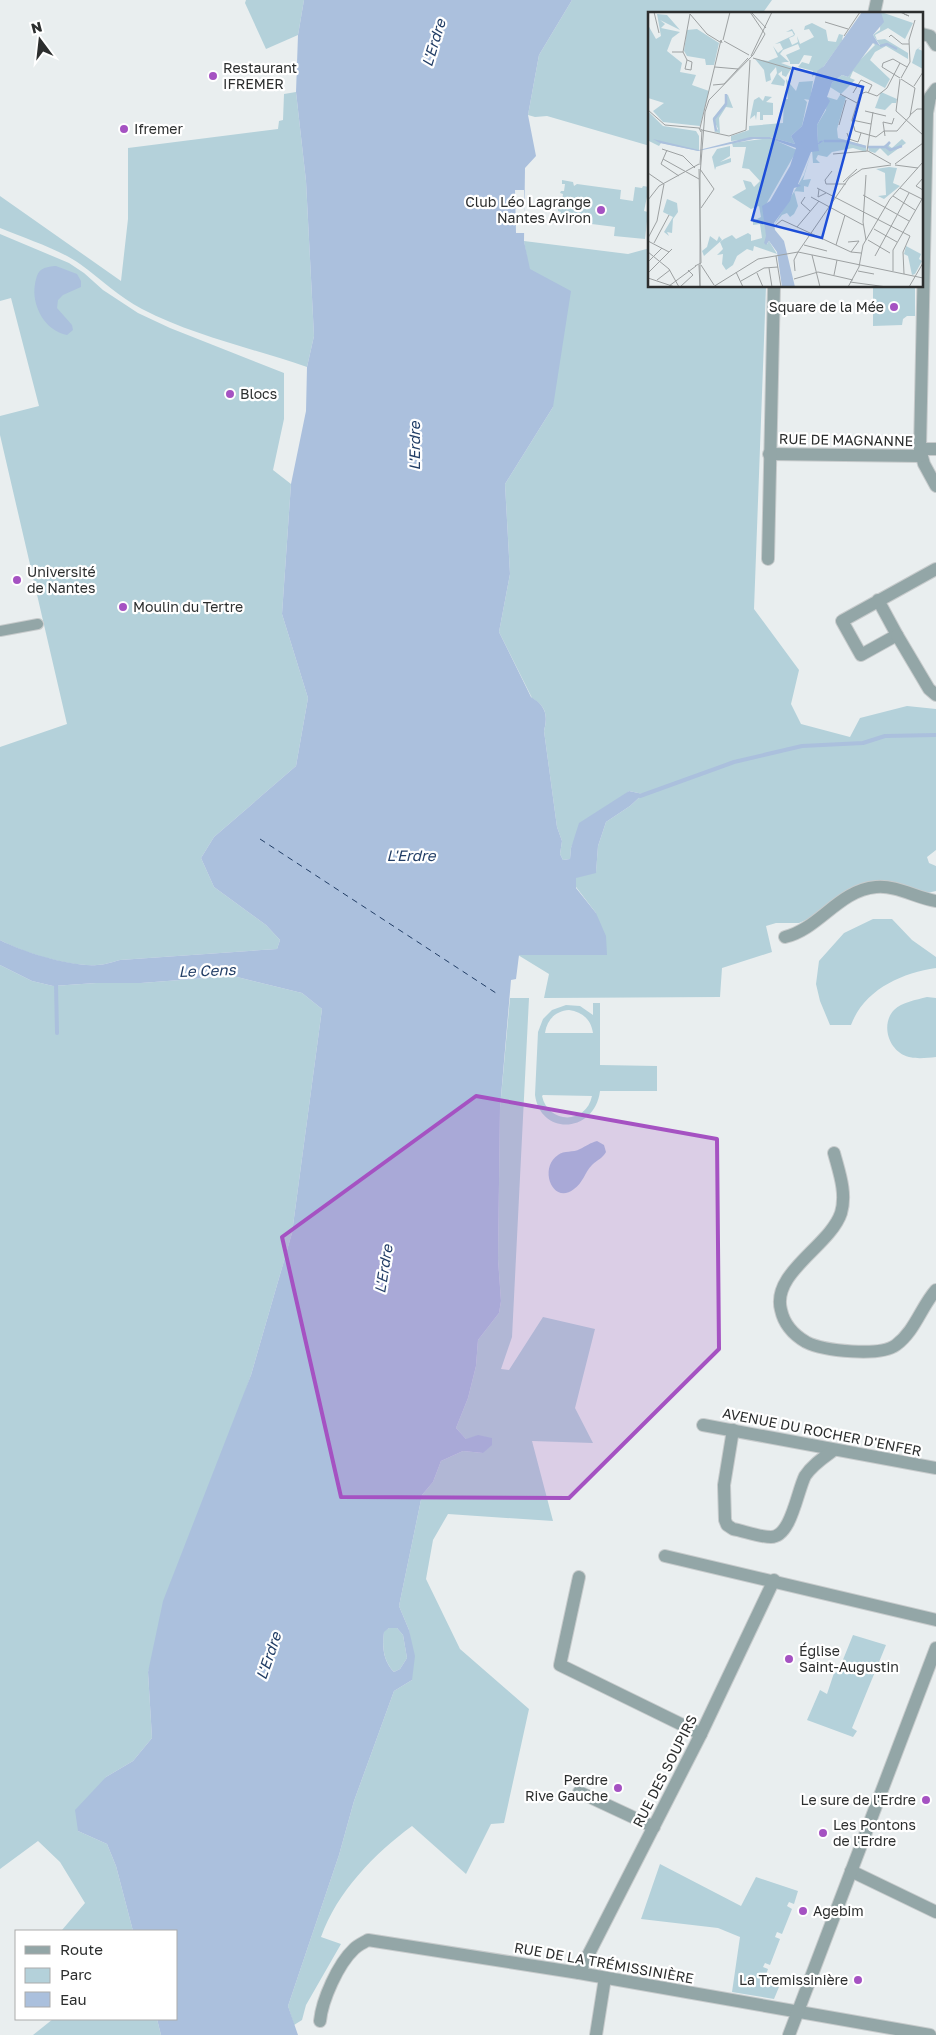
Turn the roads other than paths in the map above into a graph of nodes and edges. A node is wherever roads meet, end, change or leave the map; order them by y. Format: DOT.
graph roads {
  1 [pos="924,34"];
  2 [pos="936,46"];
  3 [pos="936,89"];
  4 [pos="924,213"];
  5 [pos="774,288"];
  6 [pos="923,288"];
  7 [pos="936,449"];
  8 [pos="921,453"];
  9 [pos="769,454"];
  10 [pos="936,486"];
  11 [pos="768,559"];
  12 [pos="936,569"];
  13 [pos="878,600"];
  14 [pos="38,624"];
  15 [pos="0,631"];
  16 [pos="897,635"];
  17 [pos="936,695"];
  18 [pos="936,901"];
  19 [pos="785,937"];
  20 [pos="834,1153"];
  21 [pos="936,1290"];
  22 [pos="703,1425"];
  23 [pos="733,1430"];
  24 [pos="834,1450"];
  25 [pos="936,1468"];
  26 [pos="665,1556"];
  27 [pos="579,1577"];
  28 [pos="774,1580"];
  29 [pos="936,1620"];
  30 [pos="936,1648"];
  31 [pos="701,1734"];
  32 [pos="579,1792"];
  33 [pos="654,1827"];
  34 [pos="851,1871"];
  35 [pos="936,1912"];
  36 [pos="579,1973"];
  37 [pos="605,1978"];
  38 [pos="798,2011"];
  39 [pos="320,2021"];
  40 [pos="596,2035"];
  41 [pos="789,2035"];
  42 [pos="930,2035"];
  1 -- 2 [label="street"];
  3 -- 4 [label="street"];
  5 -- 9 [label="street, RUE DE MAGNANNE"];
  6 -- 8 [label="street"];
  7 -- 8 [label="street, RUE DE MAGNANNE"];
  8 -- 9 [label="street, RUE DE MAGNANNE"];
  8 -- 10 [label="street"];
  9 -- 11 [label="street, RUE DE MAGNANNE"];
  12 -- 13 [label="street"];
  13 -- 16 [label="street"];
  13 -- 16 [label="street"];
  14 -- 15 [label="street"];
  16 -- 17 [label="street"];
  18 -- 19 [label="street"];
  20 -- 21 [label="street"];
  22 -- 23 [label="street, AVENUE DU ROCHER D'ENFER"];
  23 -- 24 [label="street, AVENUE DU ROCHER D'ENFER"];
  23 -- 24 [label="street"];
  24 -- 25 [label="street, AVENUE DU ROCHER D'ENFER"];
  26 -- 28 [label="street"];
  27 -- 31 [label="street"];
  28 -- 29 [label="street"];
  28 -- 31 [label="street, RUE DES SOUPIRS"];
  30 -- 34 [label="street"];
  31 -- 33 [label="street, RUE DES SOUPIRS"];
  32 -- 33 [label="street"];
  33 -- 36 [label="street, RUE DES SOUPIRS"];
  34 -- 35 [label="street"];
  34 -- 38 [label="street"];
  36 -- 37 [label="street, RUE DE LA TRÉMISSINIÈRE"];
  36 -- 39 [label="street, RUE DE LA TRÉMISSINIÈRE"];
  37 -- 38 [label="street, RUE DE LA TRÉMISSINIÈRE"];
  37 -- 40 [label="street"];
  38 -- 41 [label="street"];
  38 -- 42 [label="street, RUE DE LA TRÉMISSINIÈRE"];
}
